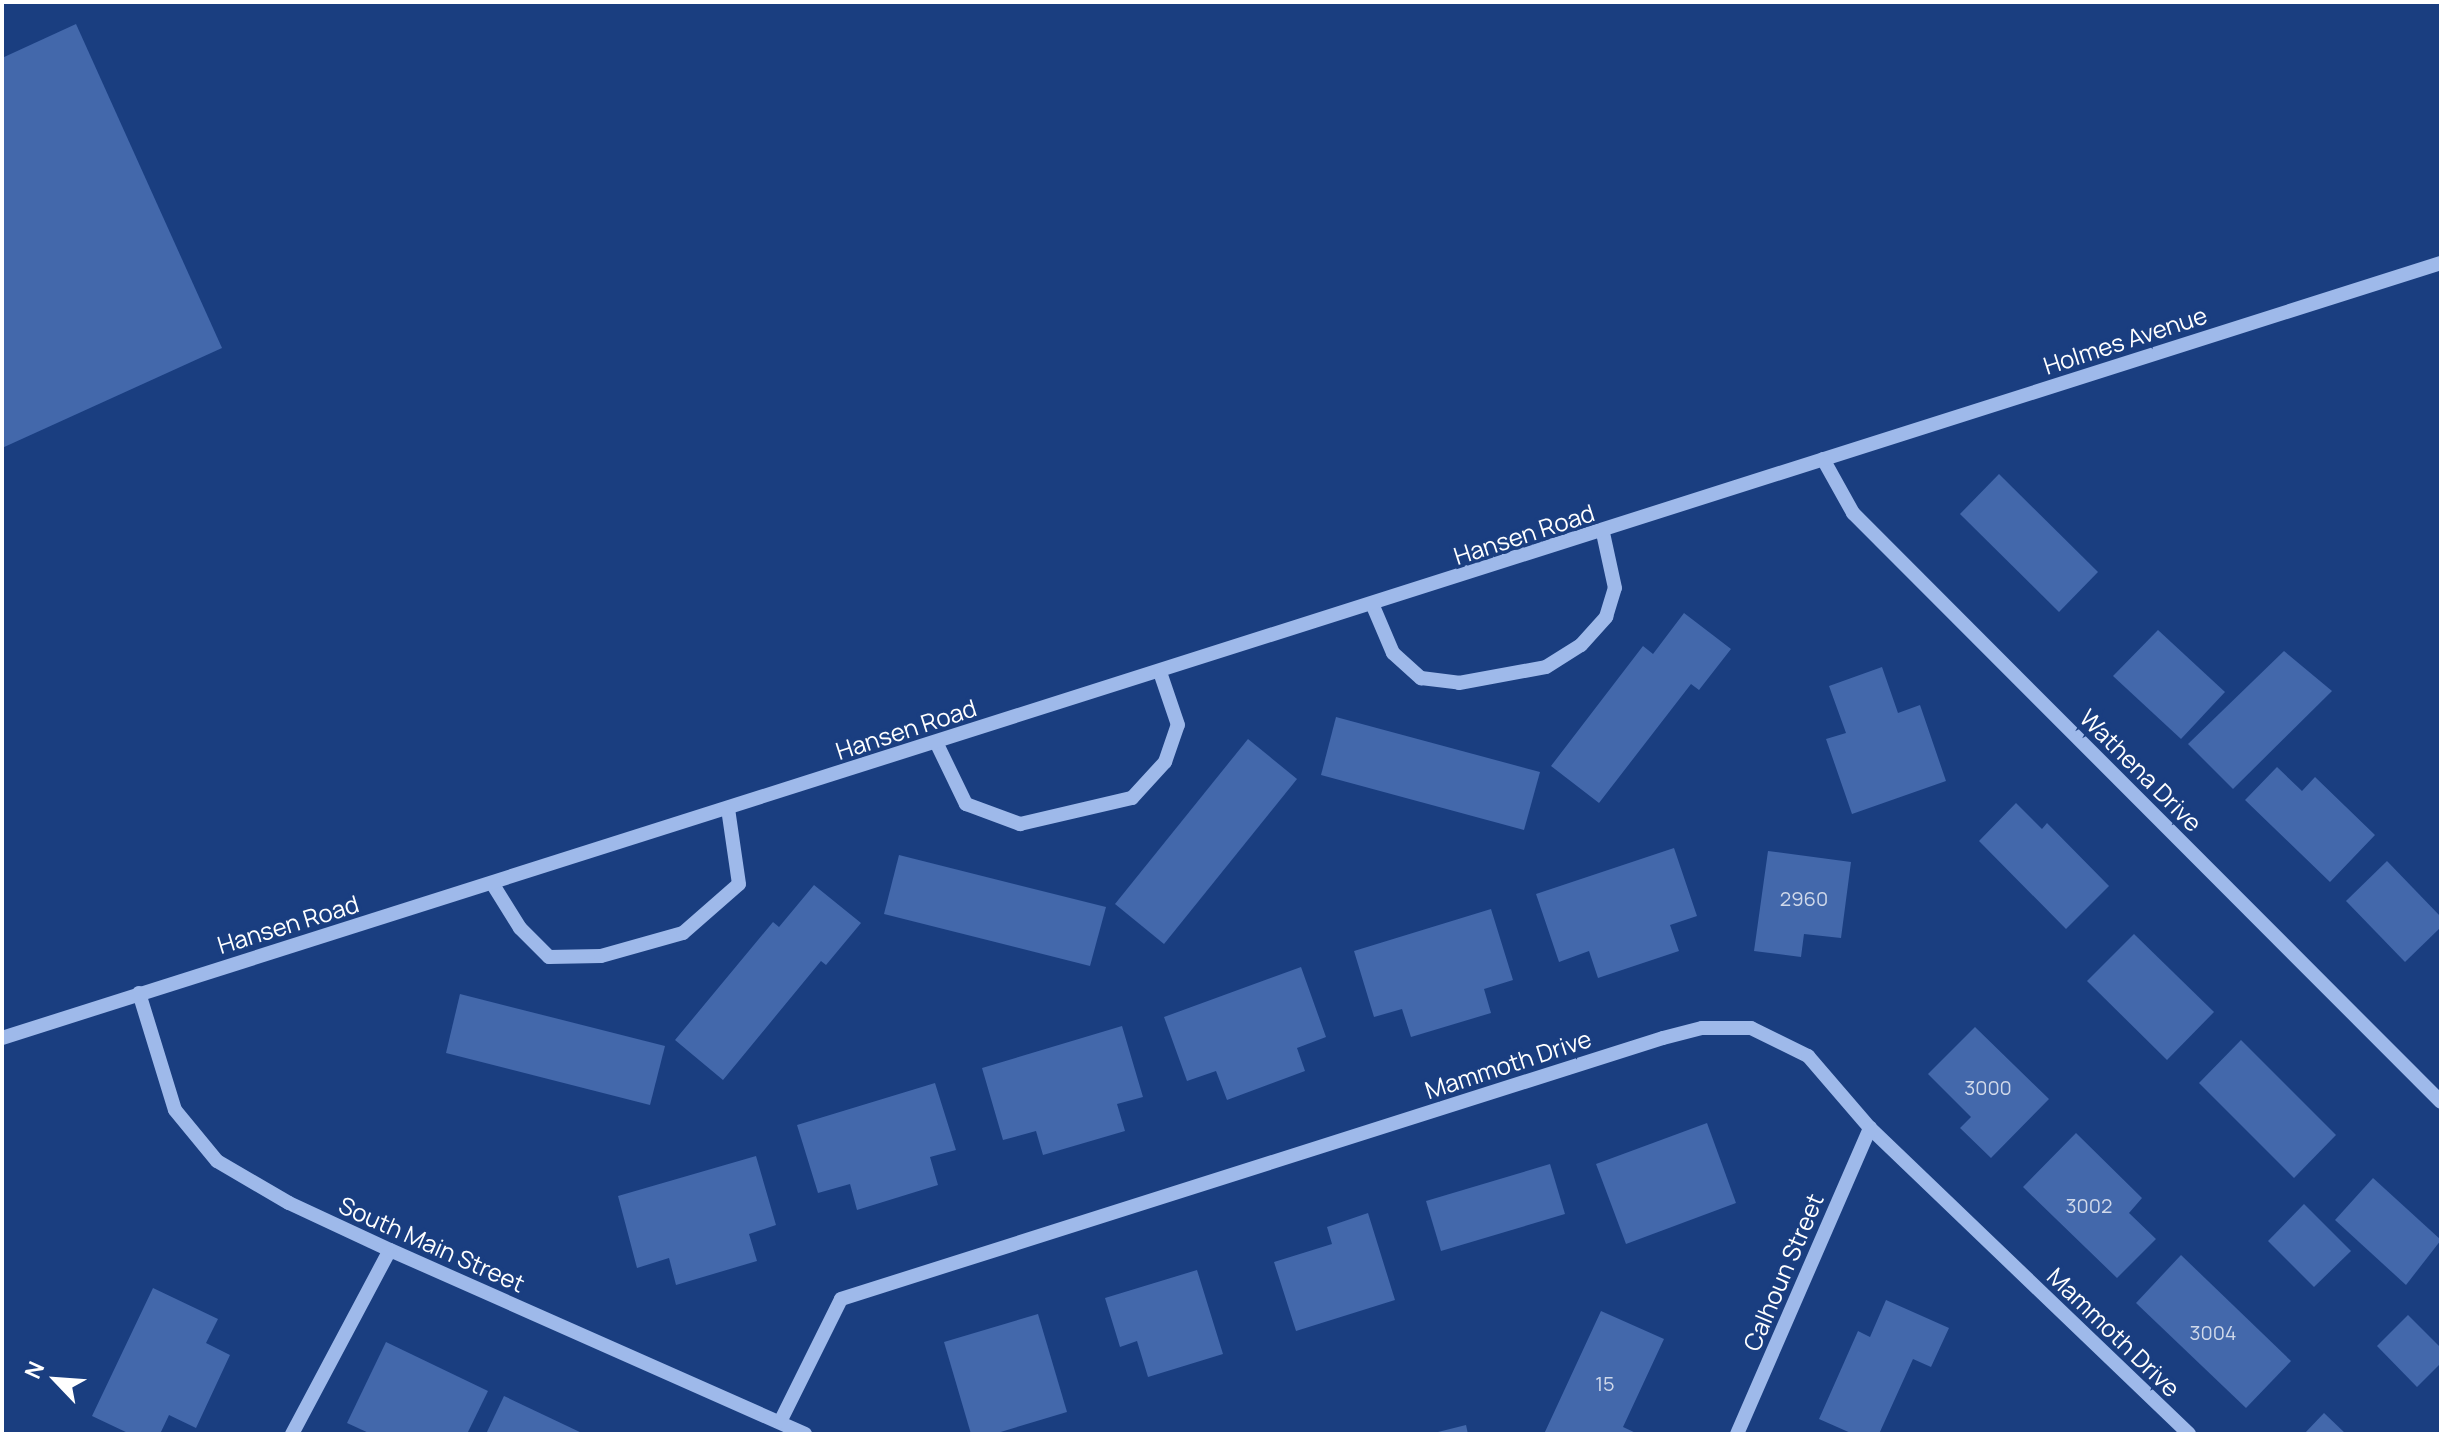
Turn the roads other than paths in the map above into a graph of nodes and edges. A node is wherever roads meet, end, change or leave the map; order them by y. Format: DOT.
graph roads {
  1 [pos="2441,263"];
  2 [pos="1823,459"];
  3 [pos="1603,533"];
  4 [pos="1373,606"];
  5 [pos="1160,672"];
  6 [pos="936,742"];
  7 [pos="728,809"];
  8 [pos="492,883"];
  9 [pos="139,993"];
  10 [pos="2,1038"];
  11 [pos="2441,1102"];
  12 [pos="1870,1128"];
  13 [pos="390,1250"];
  14 [pos="780,1422"];
  15 [pos="292,1434"];
  16 [pos="805,1434"];
  17 [pos="1737,1434"];
  18 [pos="2189,1434"];
  1 -- 2 [label="street, Holmes Avenue"];
  2 -- 3 [label="street, Hansen Road"];
  2 -- 11 [label="street, Wathena Drive"];
  3 -- 4 [label="street, Hansen Road"];
  3 -- 4 [label="street"];
  4 -- 5 [label="street, Hansen Road"];
  5 -- 6 [label="street, Hansen Road"];
  5 -- 6 [label="street"];
  6 -- 7 [label="street, Hansen Road"];
  7 -- 8 [label="street, Hansen Road"];
  7 -- 8 [label="street"];
  8 -- 9 [label="street, Hansen Road"];
  9 -- 10 [label="street, Hansen Road"];
  9 -- 13 [label="street, South Main Street"];
  12 -- 14 [label="street, Mammoth Drive"];
  12 -- 17 [label="street, Calhoun Street"];
  12 -- 18 [label="street, Mammoth Drive"];
  13 -- 14 [label="street, South Main Street"];
  13 -- 15 [label="street"];
  14 -- 16 [label="street, South Main Street"];
}
